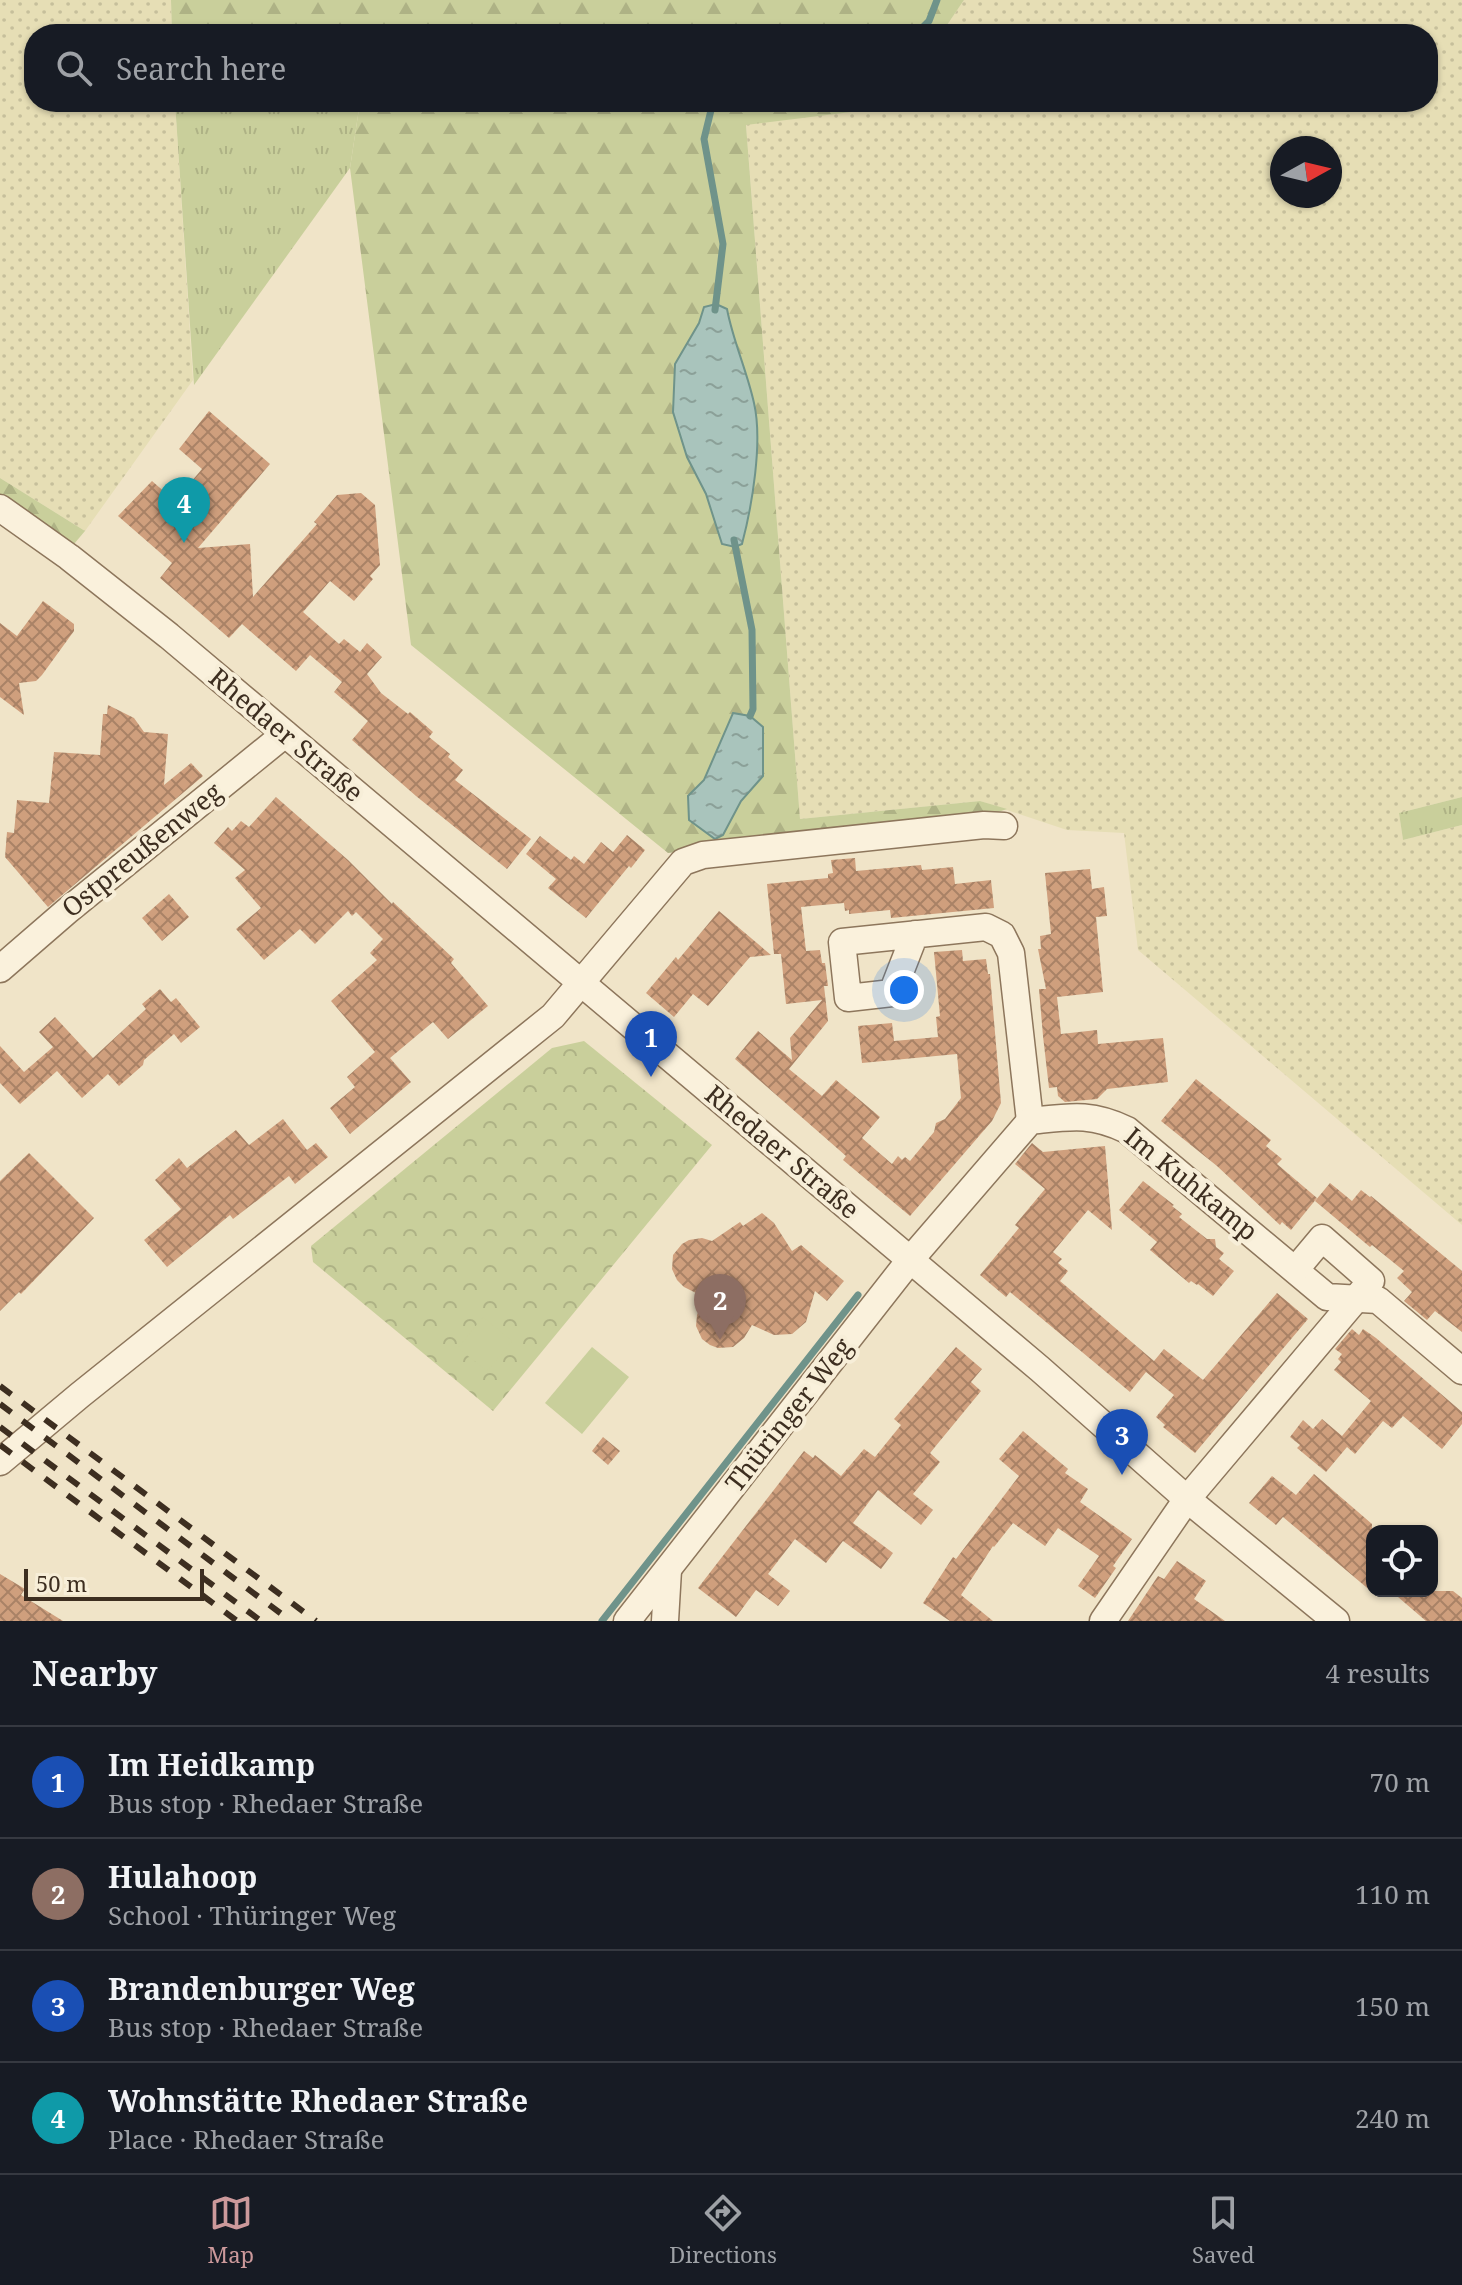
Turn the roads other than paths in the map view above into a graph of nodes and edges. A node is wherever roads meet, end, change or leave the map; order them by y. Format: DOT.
graph roads {
  1 [pos="0,508"];
  2 [pos="285,734"];
  3 [pos="1004,826"];
  4 [pos="915,934"];
  5 [pos="0,969"];
  6 [pos="581,983"];
  7 [pos="1030,1121"];
  8 [pos="910,1260"];
  9 [pos="1296,1269"];
  10 [pos="1354,1299"];
  11 [pos="1462,1371"];
  12 [pos="0,1462"];
  13 [pos="1187,1499"];
  14 [pos="668,1570"];
  15 [pos="627,1621"];
  16 [pos="665,1621"];
  17 [pos="1103,1621"];
  18 [pos="1336,1621"];
  1 -- 2 [label="street, Rhedaer Straße"];
  2 -- 5 [label="street, Ostpreußenweg"];
  2 -- 6 [label="street, Rhedaer Straße"];
  3 -- 6 [label="street"];
  4 -- 7 [label="street"];
  6 -- 8 [label="street, Rhedaer Straße"];
  6 -- 12 [label="street"];
  7 -- 8 [label="street"];
  7 -- 9 [label="street, Im Kuhkamp"];
  8 -- 13 [label="street, Rhedaer Straße"];
  8 -- 14 [label="street, Thüringer Weg"];
  9 -- 10 [label="street, Im Kuhkamp"];
  9 -- 10 [label="street"];
  10 -- 11 [label="street, Im Kuhkamp"];
  10 -- 13 [label="street"];
  13 -- 17 [label="street"];
  13 -- 18 [label="street, Rhedaer Straße"];
  14 -- 15 [label="street, Thüringer Weg"];
  14 -- 16 [label="street"];
}
